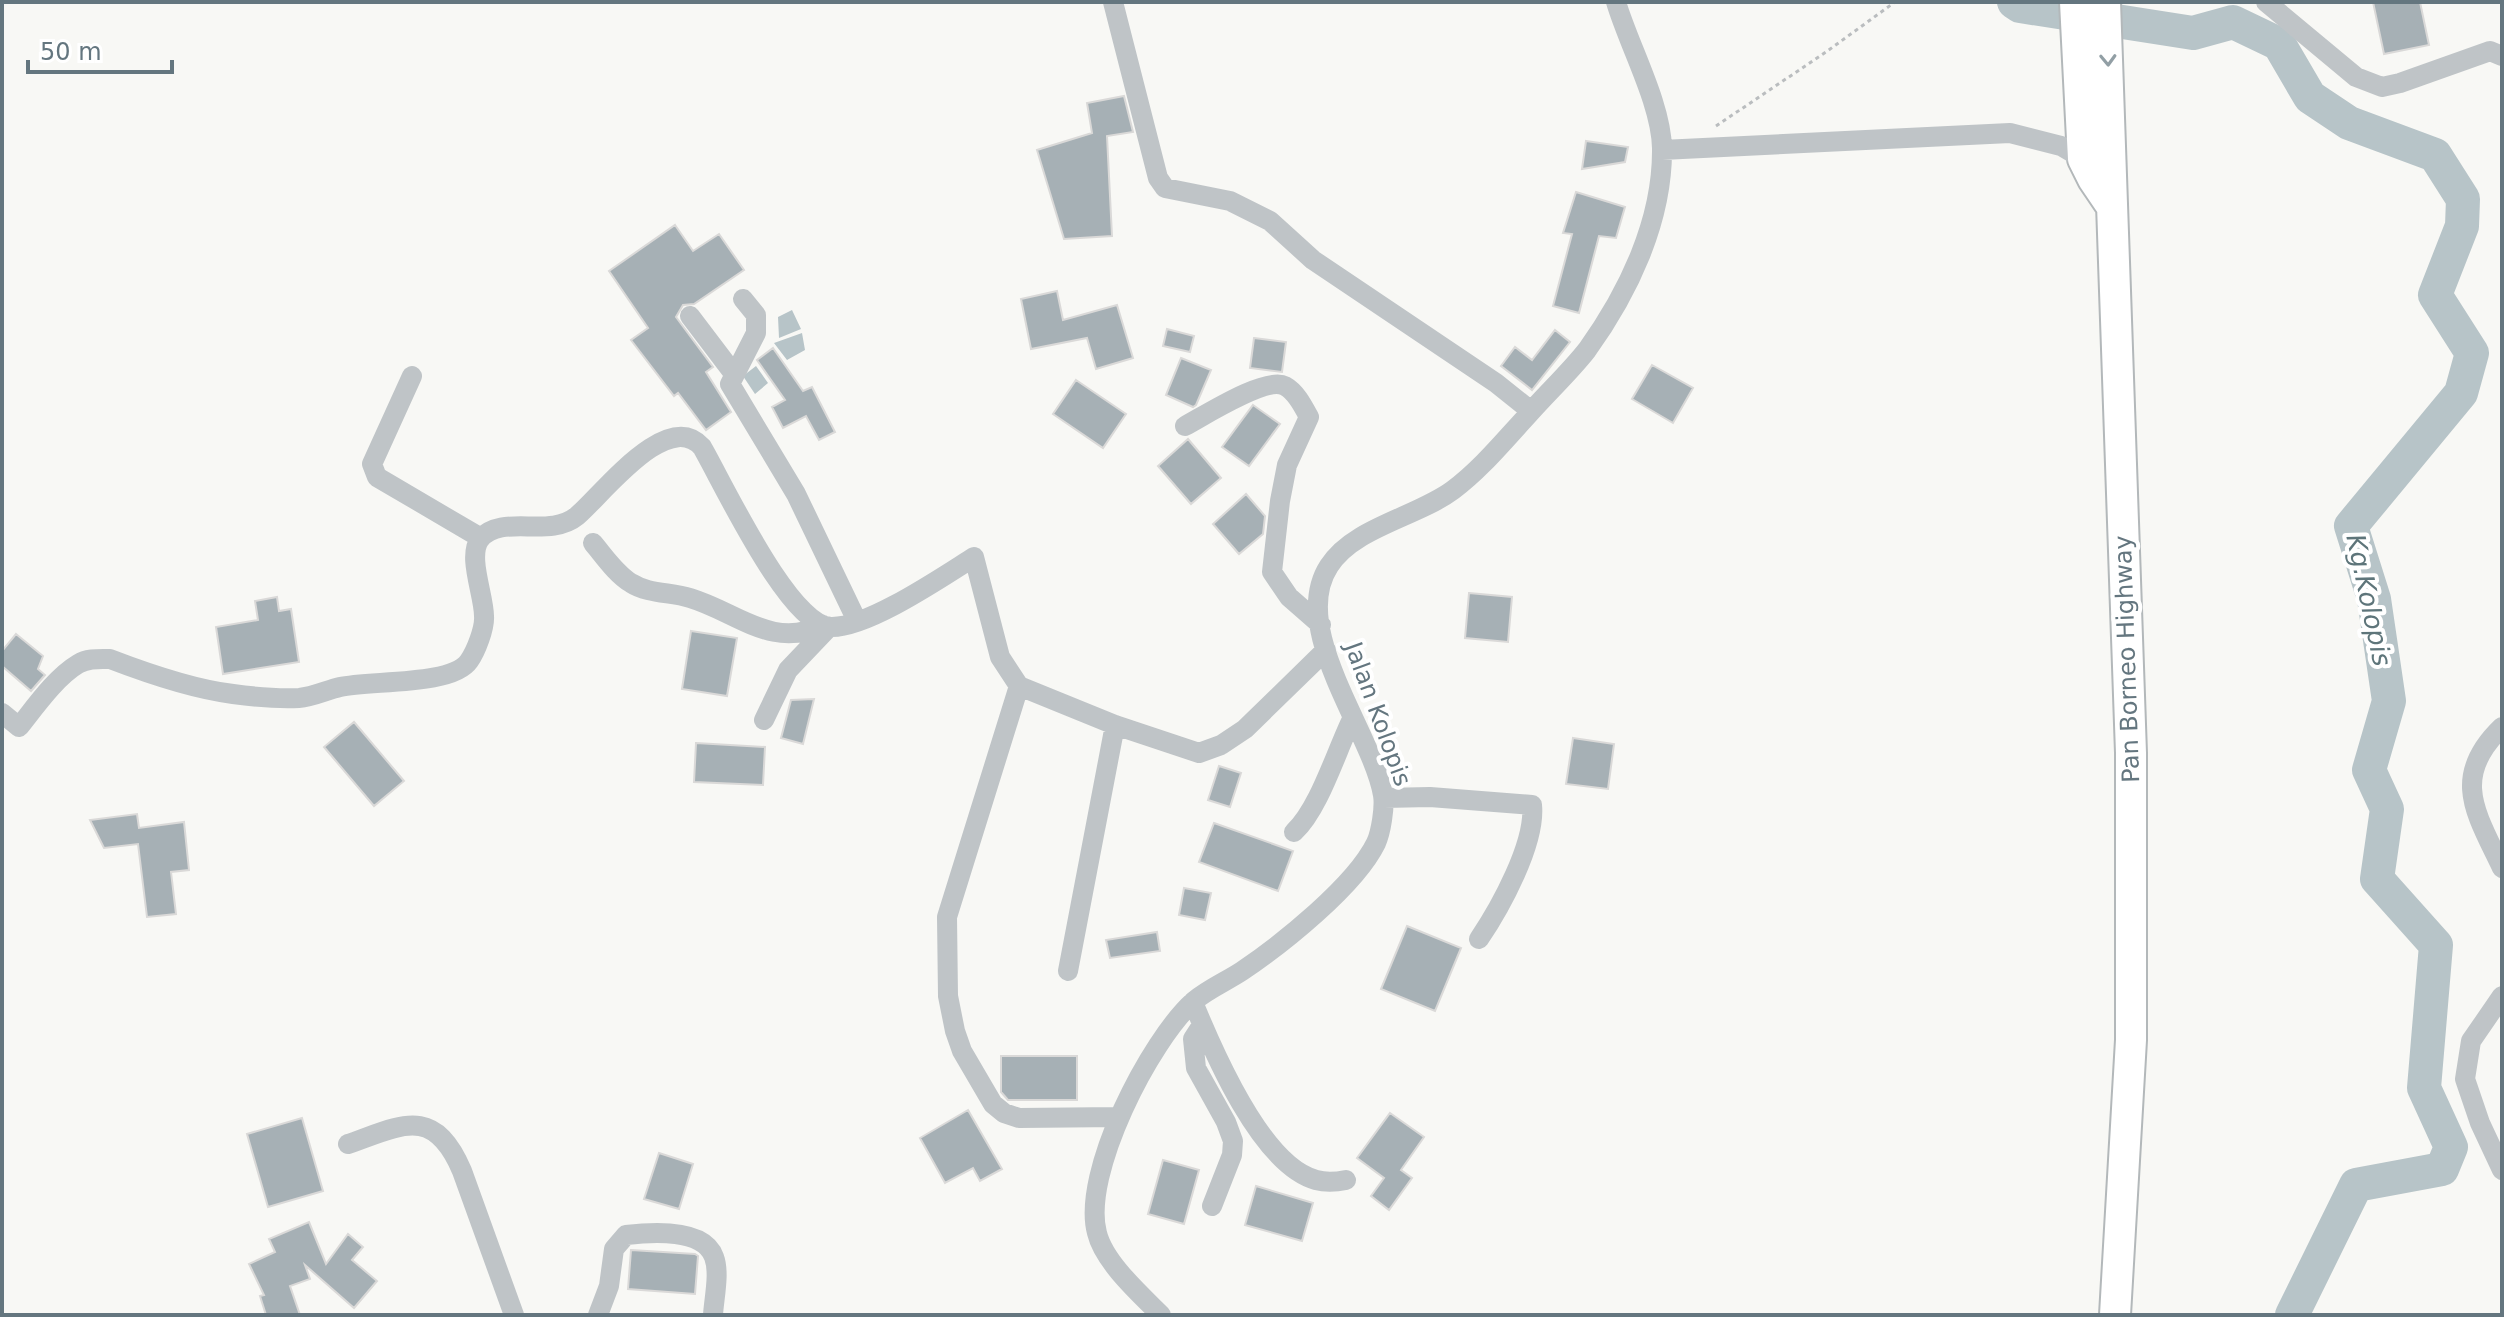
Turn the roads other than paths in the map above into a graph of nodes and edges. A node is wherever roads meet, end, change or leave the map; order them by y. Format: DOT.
graph roads {
  1 [pos="1113,2"];
  2 [pos="1616,2"];
  3 [pos="2075,2"];
  4 [pos="2105,2"];
  5 [pos="2266,2"];
  6 [pos="2502,56"];
  7 [pos="1662,150"];
  8 [pos="2083,159"];
  9 [pos="2113,209"];
  10 [pos="743,299"];
  11 [pos="690,316"];
  12 [pos="734,374"];
  13 [pos="412,376"];
  14 [pos="1531,411"];
  15 [pos="1185,426"];
  16 [pos="481,538"];
  17 [pos="593,543"];
  18 [pos="857,621"];
  19 [pos="1321,625"];
  20 [pos="825,626"];
  21 [pos="1326,650"];
  22 [pos="1019,686"];
  23 [pos="2,713"];
  24 [pos="1352,719"];
  25 [pos="764,720"];
  26 [pos="1115,725"];
  27 [pos="2502,727"];
  28 [pos="1384,798"];
  29 [pos="1294,832"];
  30 [pos="2502,868"];
  31 [pos="1479,939"];
  32 [pos="1068,971"];
  33 [pos="2502,996"];
  34 [pos="1193,1002"];
  35 [pos="1202,1025"];
  36 [pos="1119,1117"];
  37 [pos="348,1144"];
  38 [pos="2501,1168"];
  39 [pos="1346,1180"];
  40 [pos="1212,1206"];
  41 [pos="514,1315"];
  42 [pos="598,1315"];
  43 [pos="713,1315"];
  44 [pos="1161,1315"];
  45 [pos="2115,1315"];
  1 -- 14 [label="street"];
  2 -- 7 [label="street, Jalan Kolopis"];
  3 -- 8 [label="highway"];
  4 -- 9 [label="highway, Pan Borneo Highway, one-way"];
  5 -- 6 [label="street"];
  7 -- 8 [label="street"];
  7 -- 14 [label="street, Jalan Kolopis"];
  8 -- 9 [label="highway"];
  9 -- 45 [label="highway, Pan Borneo Highway"];
  10 -- 12 [label="street"];
  11 -- 12 [label="street"];
  12 -- 18 [label="street"];
  13 -- 16 [label="street"];
  14 -- 19 [label="street, Jalan Kolopis"];
  15 -- 19 [label="street"];
  16 -- 20 [label="street"];
  16 -- 23 [label="street"];
  17 -- 20 [label="street"];
  18 -- 20 [label="street"];
  18 -- 22 [label="street"];
  19 -- 21 [label="street, Jalan Kolopis"];
  20 -- 25 [label="street"];
  21 -- 24 [label="street, Jalan Kolopis"];
  21 -- 26 [label="street"];
  22 -- 26 [label="street"];
  22 -- 36 [label="street"];
  24 -- 28 [label="street, Jalan Kolopis"];
  24 -- 29 [label="street"];
  26 -- 32 [label="street"];
  27 -- 30 [label="street"];
  28 -- 31 [label="street"];
  28 -- 34 [label="street, Jalan Kolopis"];
  33 -- 38 [label="street"];
  34 -- 35 [label="street"];
  34 -- 36 [label="street, Jalan Kolopis"];
  35 -- 39 [label="street"];
  35 -- 40 [label="street"];
  36 -- 44 [label="street, Jalan Kolopis"];
  37 -- 41 [label="street"];
  42 -- 43 [label="street"];
}
